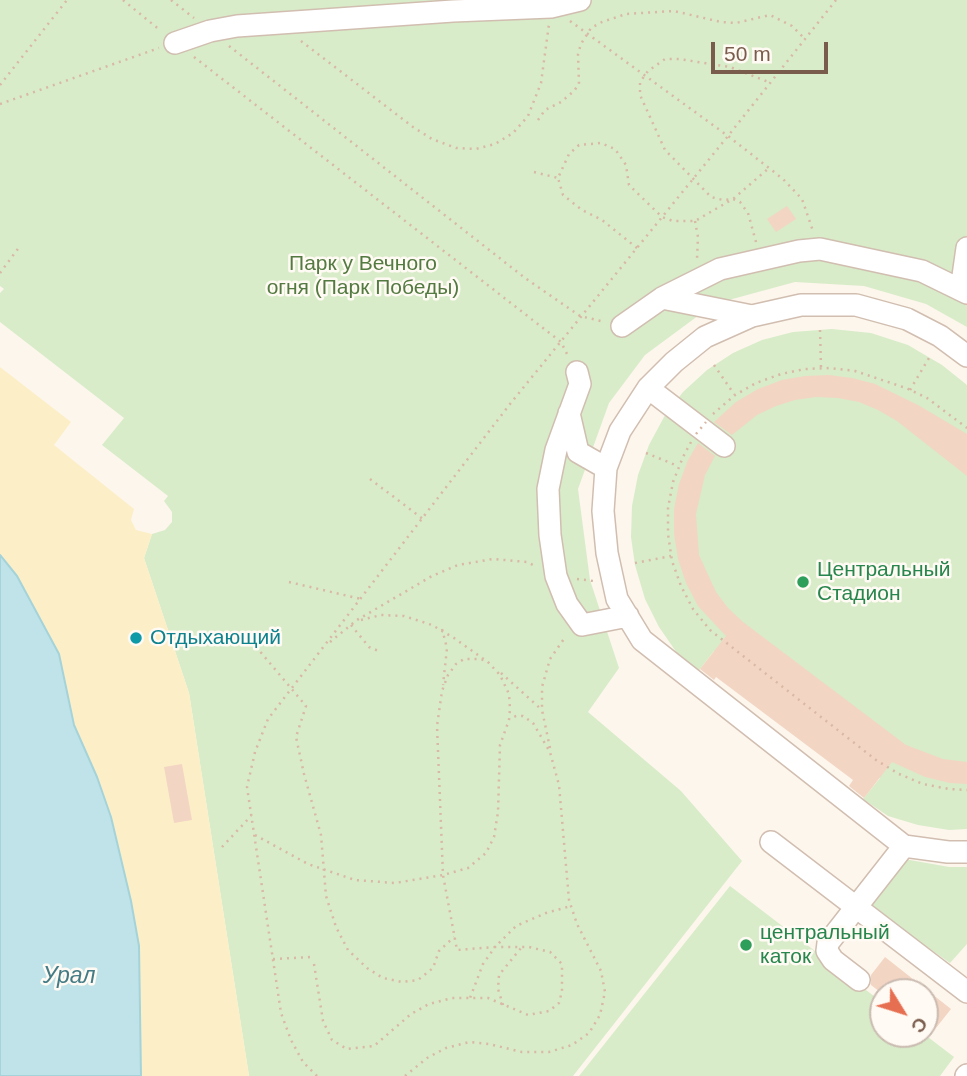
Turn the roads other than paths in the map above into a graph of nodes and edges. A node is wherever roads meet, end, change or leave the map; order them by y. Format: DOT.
graph roads {
  1 [pos="580,0"];
  2 [pos="175,43"];
  3 [pos="967,248"];
  4 [pos="964,292"];
  5 [pos="662,298"];
  6 [pos="752,316"];
  7 [pos="622,326"];
  8 [pos="967,356"];
  9 [pos="577,372"];
  10 [pos="648,388"];
  11 [pos="569,413"];
  12 [pos="724,446"];
  13 [pos="606,468"];
  14 [pos="628,616"];
  15 [pos="771,842"];
  16 [pos="904,846"];
  17 [pos="967,852"];
  18 [pos="856,907"];
  19 [pos="859,980"];
  20 [pos="967,992"];
  1 -- 2 [label="lane"];
  3 -- 4 [label="lane"];
  4 -- 5 [label="lane"];
  5 -- 6 [label="lane"];
  5 -- 7 [label="lane"];
  6 -- 8 [label="lane"];
  6 -- 10 [label="lane"];
  9 -- 11 [label="lane"];
  10 -- 12 [label="lane"];
  10 -- 13 [label="lane"];
  11 -- 13 [label="lane"];
  11 -- 14 [label="lane"];
  13 -- 14 [label="lane"];
  14 -- 16 [label="lane"];
  15 -- 18 [label="lane"];
  16 -- 17 [label="lane"];
  16 -- 18 [label="lane"];
  18 -- 19 [label="lane"];
  18 -- 20 [label="lane"];
}
